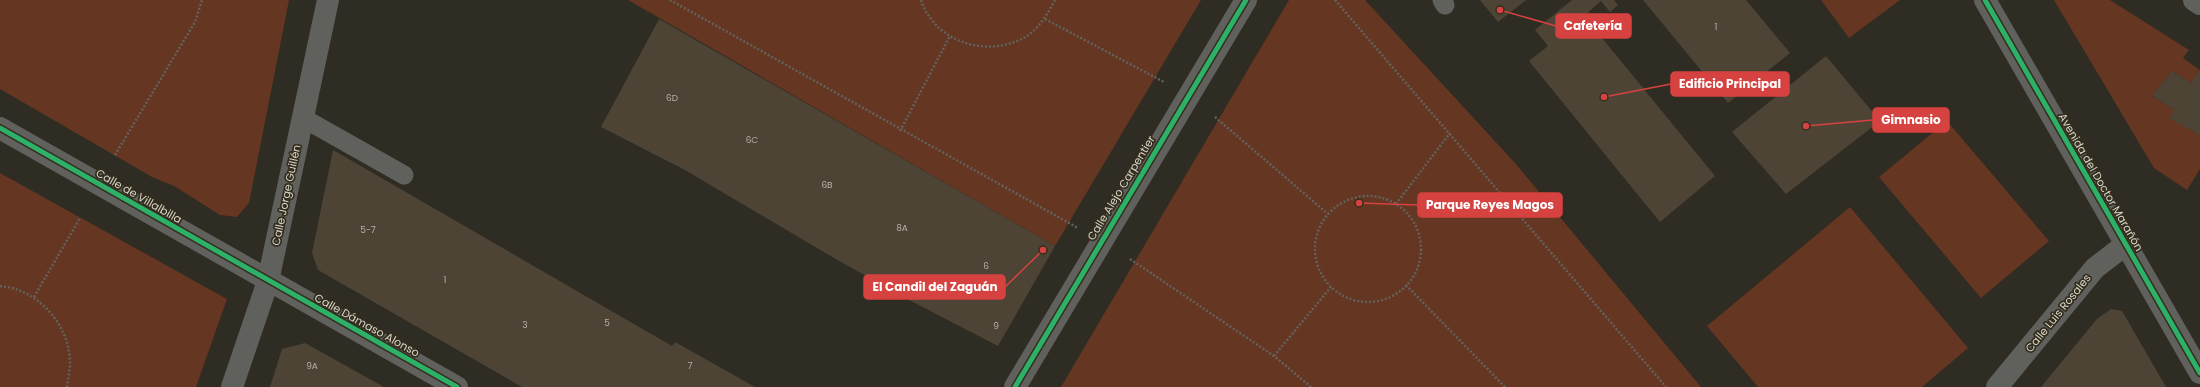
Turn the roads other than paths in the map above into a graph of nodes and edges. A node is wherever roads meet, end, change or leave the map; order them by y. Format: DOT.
graph roads {
  1 [pos="328,0"];
  2 [pos="1246,0"];
  3 [pos="1985,0"];
  4 [pos="2194,0"];
  5 [pos="2200,4"];
  6 [pos="303,118"];
  7 [pos="0,128"];
  8 [pos="404,175"];
  9 [pos="2125,246"];
  10 [pos="268,281"];
  11 [pos="2200,373"];
  12 [pos="232,387"];
  13 [pos="457,387"];
  14 [pos="1015,387"];
  15 [pos="1997,387"];
  1 -- 6 [label="street, Calle Jorge Guillén"];
  2 -- 14 [label="street, Calle Alejo Carpentier"];
  3 -- 9 [label="street, Avenida del Doctor Marañón"];
  4 -- 5 [label="street"];
  6 -- 8 [label="lane"];
  6 -- 10 [label="street, Calle Jorge Guillén"];
  7 -- 10 [label="street, Calle de Villalbilla"];
  9 -- 11 [label="street, Avenida del Doctor Marañón"];
  9 -- 15 [label="street, Calle Luis Rosales"];
  10 -- 12 [label="street, Calle Jorge Guillén"];
  10 -- 13 [label="street, Calle Dámaso Alonso"];
}
